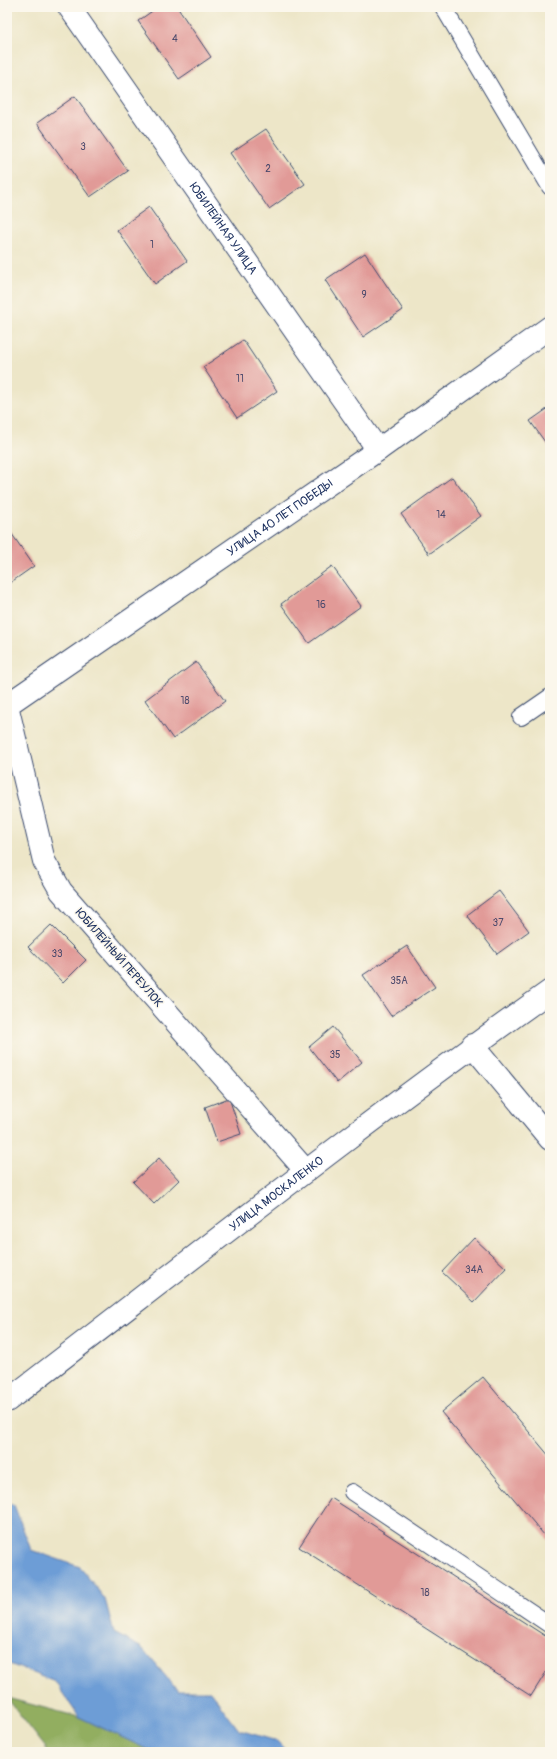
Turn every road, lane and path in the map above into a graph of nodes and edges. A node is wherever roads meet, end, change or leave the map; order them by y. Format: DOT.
graph roads {
  1 [pos="69,7"];
  2 [pos="443,7"];
  3 [pos="550,188"];
  4 [pos="550,327"];
  5 [pos="378,450"];
  6 [pos="550,697"];
  7 [pos="7,705"];
  8 [pos="521,717"];
  9 [pos="550,991"];
  10 [pos="472,1046"];
  11 [pos="550,1139"];
  12 [pos="306,1171"];
  13 [pos="7,1401"];
  14 [pos="352,1492"];
  15 [pos="550,1625"];
  1 -- 5 [label="street, ЮБИЛЕЙНАЯ УЛИЦА"];
  2 -- 3 [label="lane"];
  4 -- 5 [label="street, УЛИЦА 40 ЛЕТ ПОБЕДЫ"];
  5 -- 7 [label="street, УЛИЦА 40 ЛЕТ ПОБЕДЫ"];
  6 -- 8 [label="lane"];
  7 -- 12 [label="street, ЮБИЛЕЙНЫЙ ПЕРЕУЛОК"];
  9 -- 10 [label="street, УЛИЦА МОСКАЛЕНКО"];
  10 -- 11 [label="street"];
  10 -- 12 [label="street, УЛИЦА МОСКАЛЕНКО"];
  12 -- 13 [label="street, УЛИЦА МОСКАЛЕНКО"];
  14 -- 15 [label="lane"];
}
